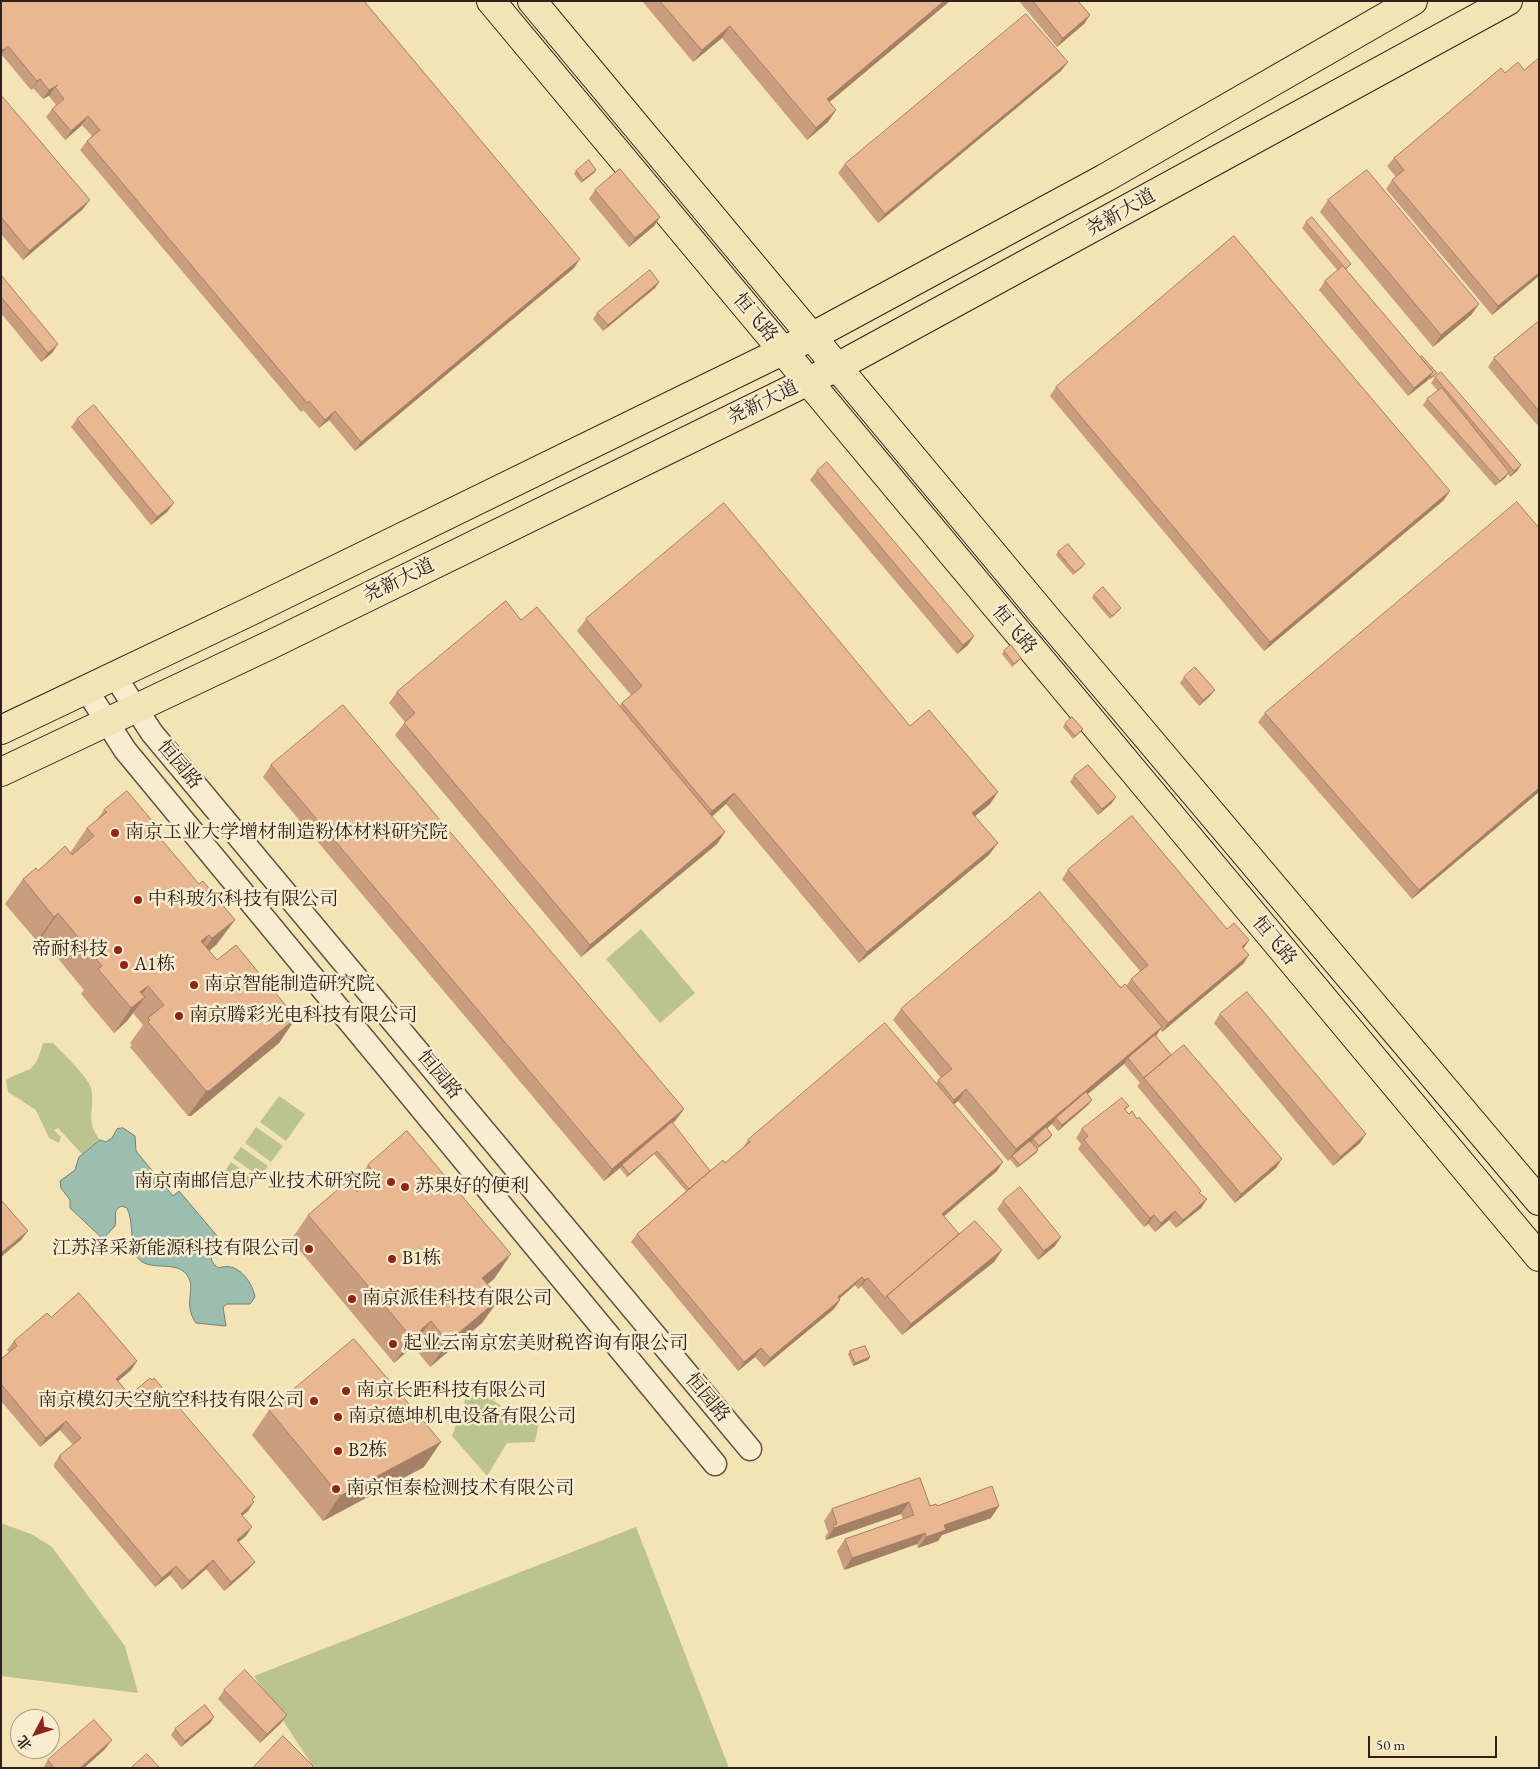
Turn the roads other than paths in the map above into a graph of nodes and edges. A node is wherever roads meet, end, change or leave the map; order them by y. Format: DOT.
graph roads {
  1 [pos="491,1"];
  2 [pos="532,1"];
  3 [pos="1413,1"];
  4 [pos="1508,1"];
  5 [pos="813,336"];
  6 [pos="782,351"];
  7 [pos="839,366"];
  8 [pos="806,382"];
  9 [pos="114,675"];
  10 [pos="86,689"];
  11 [pos="135,708"];
  12 [pos="106,721"];
  13 [pos="1,730"];
  14 [pos="1,772"];
  15 [pos="428,1063"];
  16 [pos="404,1086"];
  17 [pos="1539,1201"];
  18 [pos="1539,1257"];
  19 [pos="750,1449"];
  20 [pos="714,1464"];
  1 -- 6 [label="main road, 恒飞路"];
  2 -- 5 [label="main road, 恒飞路"];
  3 -- 5 [label="main road, 尧新大道"];
  4 -- 7 [label="main road, 尧新大道"];
  5 -- 6 [label="main road, 尧新大道"];
  5 -- 7 [label="main road, 恒飞路"];
  6 -- 8 [label="main road, 恒飞路"];
  6 -- 9 [label="main road, 尧新大道"];
  7 -- 8 [label="main road, 尧新大道"];
  7 -- 17 [label="main road, 恒飞路"];
  8 -- 11 [label="main road, 尧新大道"];
  8 -- 18 [label="main road, 恒飞路"];
  9 -- 10 [label="main road, 尧新大道"];
  9 -- 11 [label="street, 恒园路"];
  10 -- 12 [label="street, 恒园路"];
  10 -- 13 [label="main road, 尧新大道"];
  11 -- 12 [label="main road, 尧新大道"];
  11 -- 15 [label="street, 恒园路"];
  12 -- 14 [label="main road, 尧新大道"];
  12 -- 16 [label="street, 恒园路"];
  15 -- 16 [label="street"];
  15 -- 19 [label="street, 恒园路"];
  16 -- 20 [label="street, 恒园路"];
}
